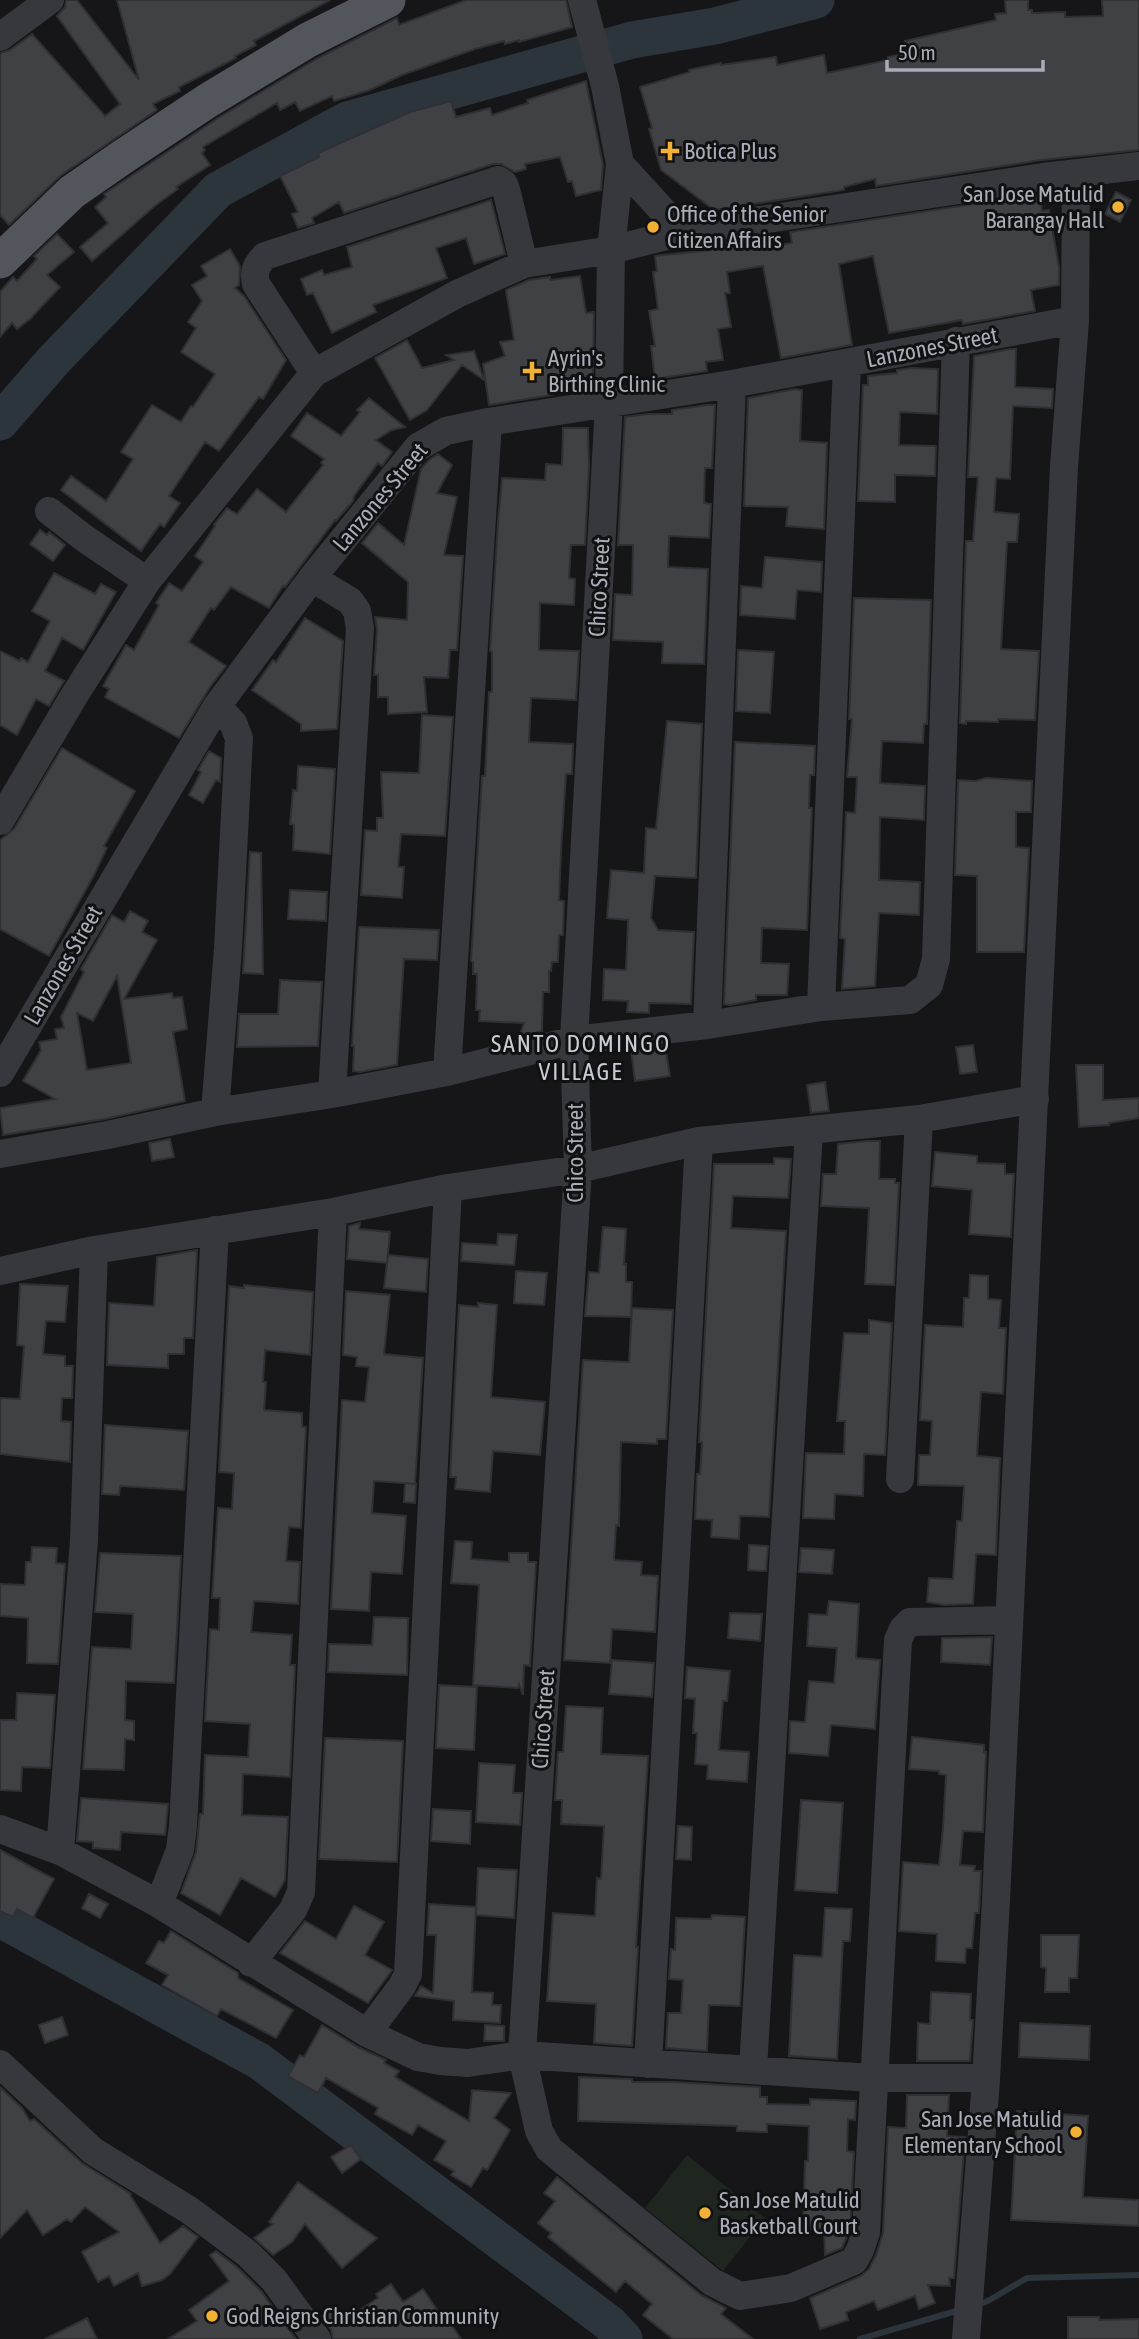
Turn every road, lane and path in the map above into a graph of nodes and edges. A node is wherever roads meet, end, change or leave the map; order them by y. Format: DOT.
graph roads {
  1 [pos="50,0"];
  2 [pos="387,0"];
  3 [pos="582,1"];
  4 [pos="0,37"];
  5 [pos="620,164"];
  6 [pos="1139,166"];
  7 [pos="1076,174"];
  8 [pos="682,232"];
  9 [pos="611,250"];
  10 [pos="0,261"];
  11 [pos="524,264"];
  12 [pos="1075,320"];
  13 [pos="956,341"];
  14 [pos="847,364"];
  15 [pos="314,373"];
  16 [pos="732,384"];
  17 [pos="609,404"];
  18 [pos="488,422"];
  19 [pos="49,510"];
  20 [pos="312,578"];
  21 [pos="147,581"];
  22 [pos="217,706"];
  23 [pos="0,821"];
  24 [pos="821,1007"];
  25 [pos="707,1025"];
  26 [pos="574,1040"];
  27 [pos="447,1072"];
  28 [pos="0,1073"];
  29 [pos="332,1094"];
  30 [pos="1035,1099"];
  31 [pos="215,1112"];
  32 [pos="919,1119"];
  33 [pos="809,1131"];
  34 [pos="699,1141"];
  35 [pos="0,1154"];
  36 [pos="578,1169"];
  37 [pos="448,1188"];
  38 [pos="333,1212"];
  39 [pos="215,1230"];
  40 [pos="94,1250"];
  41 [pos="0,1271"];
  42 [pos="900,1479"];
  43 [pos="1008,1620"];
  44 [pos="0,1829"];
  45 [pos="60,1851"];
  46 [pos="159,1904"];
  47 [pos="251,1963"];
  48 [pos="367,2033"];
  49 [pos="522,2055"];
  50 [pos="0,2064"];
  51 [pos="648,2064"];
  52 [pos="753,2069"];
  53 [pos="872,2078"];
  54 [pos="986,2080"];
  55 [pos="967,2328"];
  56 [pos="317,2339"];
  1 -- 4 [label="street"];
  2 -- 10 [label="main road"];
  3 -- 5 [label="street"];
  5 -- 8 [label="street"];
  5 -- 9 [label="street, Chico Street"];
  6 -- 7 [label="street"];
  7 -- 8 [label="street"];
  7 -- 12 [label="street"];
  8 -- 9 [label="street"];
  9 -- 11 [label="street"];
  9 -- 17 [label="street, Chico Street"];
  11 -- 15 [label="street"];
  11 -- 15 [label="street"];
  12 -- 13 [label="street, Lanzones Street"];
  12 -- 30 [label="street"];
  13 -- 14 [label="street, Lanzones Street"];
  13 -- 24 [label="street"];
  14 -- 16 [label="street, Lanzones Street"];
  14 -- 24 [label="street"];
  15 -- 21 [label="street"];
  16 -- 17 [label="street, Lanzones Street"];
  16 -- 25 [label="street"];
  17 -- 18 [label="street, Lanzones Street"];
  17 -- 26 [label="street, Chico Street"];
  18 -- 20 [label="street, Lanzones Street"];
  18 -- 27 [label="street"];
  19 -- 21 [label="street"];
  20 -- 22 [label="street, Lanzones Street"];
  20 -- 29 [label="street"];
  21 -- 23 [label="street"];
  22 -- 28 [label="street, Lanzones Street"];
  22 -- 31 [label="street"];
  24 -- 25 [label="street"];
  25 -- 26 [label="street"];
  26 -- 27 [label="street"];
  26 -- 36 [label="street, Chico Street"];
  27 -- 29 [label="street"];
  29 -- 31 [label="street"];
  30 -- 32 [label="street"];
  30 -- 43 [label="street"];
  31 -- 35 [label="street"];
  32 -- 33 [label="street"];
  32 -- 42 [label="street"];
  33 -- 34 [label="street"];
  33 -- 52 [label="street"];
  34 -- 36 [label="street"];
  34 -- 51 [label="street"];
  36 -- 37 [label="street"];
  36 -- 49 [label="street, Chico Street"];
  37 -- 38 [label="street"];
  37 -- 48 [label="street"];
  38 -- 39 [label="street"];
  38 -- 47 [label="street"];
  39 -- 40 [label="street"];
  39 -- 46 [label="street"];
  40 -- 41 [label="street"];
  40 -- 45 [label="street"];
  43 -- 53 [label="street, Chico Street"];
  43 -- 54 [label="street"];
  44 -- 45 [label="street"];
  45 -- 46 [label="street"];
  46 -- 47 [label="street"];
  47 -- 48 [label="street"];
  48 -- 49 [label="street"];
  49 -- 51 [label="street"];
  49 -- 53 [label="street, Chico Street"];
  50 -- 56 [label="street"];
  51 -- 52 [label="street"];
  52 -- 53 [label="street"];
  53 -- 54 [label="street"];
  54 -- 55 [label="street"];
}
